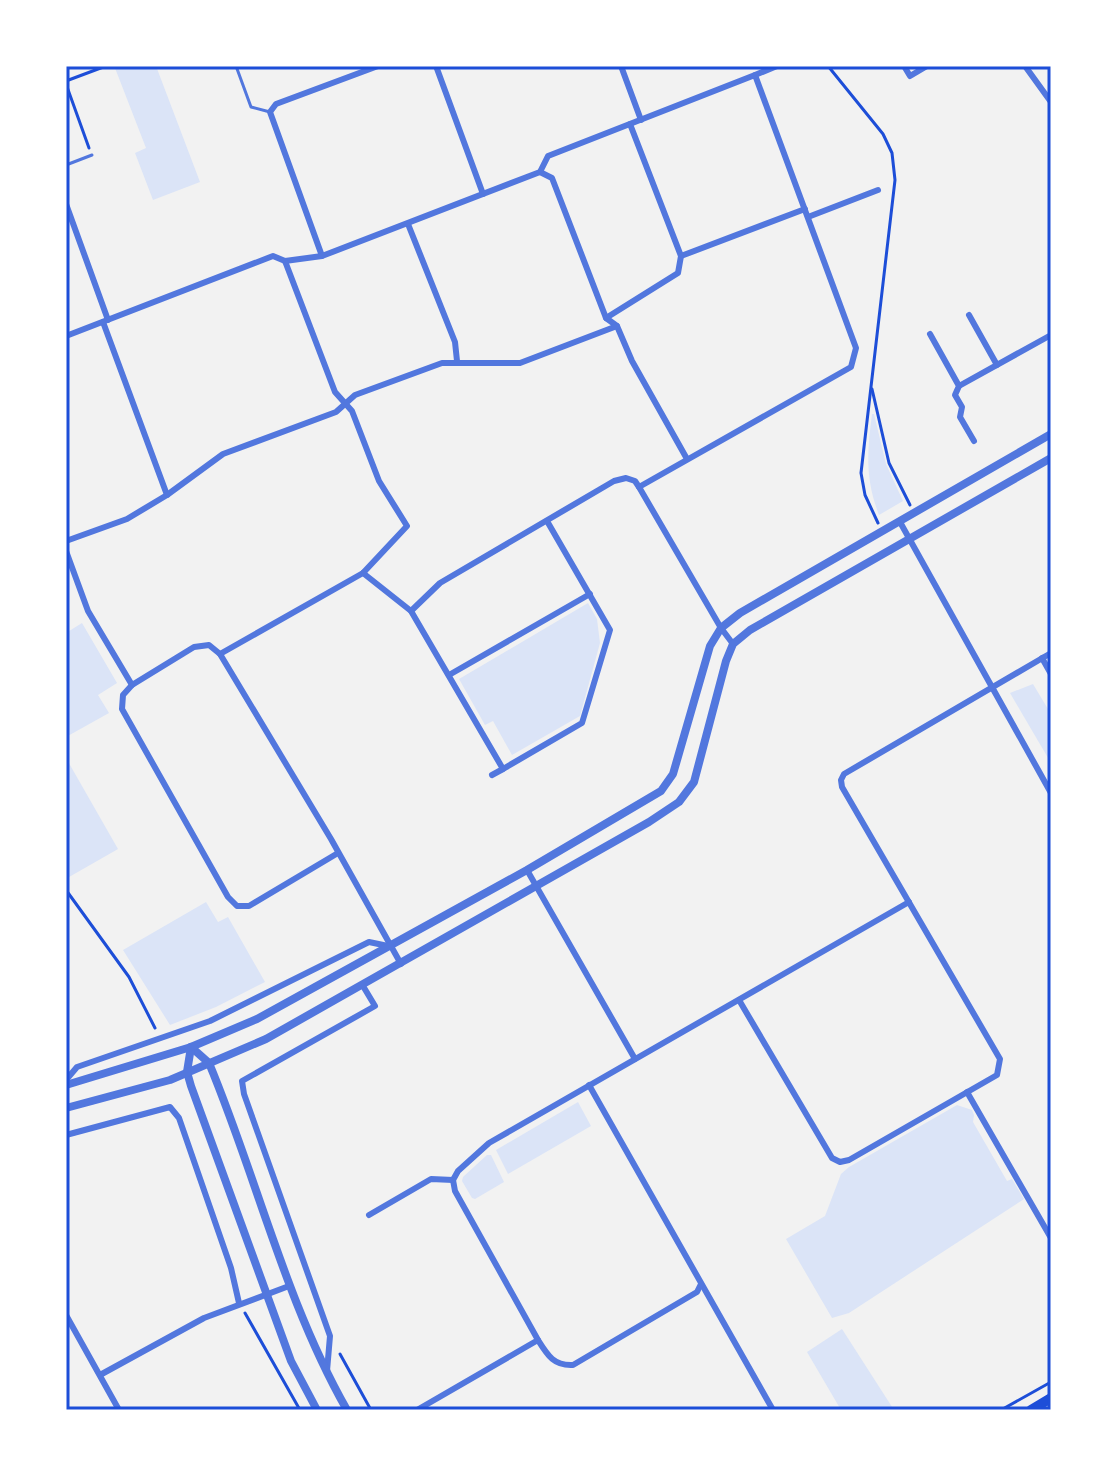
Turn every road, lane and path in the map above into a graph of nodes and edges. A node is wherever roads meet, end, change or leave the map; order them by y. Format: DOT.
graph roads {
  1 [pos="106,66"];
  2 [pos="236,66"];
  3 [pos="378,66"];
  4 [pos="436,66"];
  5 [pos="621,66"];
  6 [pos="777,66"];
  7 [pos="828,66"];
  8 [pos="904,66"];
  9 [pos="927,66"];
  10 [pos="1025,66"];
  11 [pos="755,75"];
  12 [pos="66,82"];
  13 [pos="1051,102"];
  14 [pos="270,112"];
  15 [pos="641,120"];
  16 [pos="630,124"];
  17 [pos="92,155"];
  18 [pos="66,165"];
  19 [pos="540,172"];
  20 [pos="878,190"];
  21 [pos="483,194"];
  22 [pos="66,204"];
  23 [pos="805,209"];
  24 [pos="808,217"];
  25 [pos="408,224"];
  26 [pos="322,256"];
  27 [pos="681,256"];
  28 [pos="285,261"];
  29 [pos="969,315"];
  30 [pos="606,318"];
  31 [pos="106,321"];
  32 [pos="617,326"];
  33 [pos="930,334"];
  34 [pos="1051,335"];
  35 [pos="66,336"];
  36 [pos="457,361"];
  37 [pos="997,365"];
  38 [pos="959,386"];
  39 [pos="872,389"];
  40 [pos="345,402"];
  41 [pos="1051,434"];
  42 [pos="974,441"];
  43 [pos="1051,458"];
  44 [pos="687,459"];
  45 [pos="639,487"];
  46 [pos="167,495"];
  47 [pos="915,513"];
  48 [pos="547,521"];
  49 [pos="900,522"];
  50 [pos="882,532"];
  51 [pos="910,540"];
  52 [pos="66,541"];
  53 [pos="66,551"];
  54 [pos="363,573"];
  55 [pos="590,594"];
  56 [pos="411,611"];
  57 [pos="721,628"];
  58 [pos="733,644"];
  59 [pos="1051,653"];
  60 [pos="220,654"];
  61 [pos="1042,658"];
  62 [pos="1051,674"];
  63 [pos="449,675"];
  64 [pos="132,685"];
  65 [pos="991,686"];
  66 [pos="503,769"];
  67 [pos="492,775"];
  68 [pos="1051,793"];
  69 [pos="338,853"];
  70 [pos="527,870"];
  71 [pos="536,886"];
  72 [pos="66,890"];
  73 [pos="909,902"];
  74 [pos="391,947"];
  75 [pos="401,964"];
  76 [pos="363,986"];
  77 [pos="739,1000"];
  78 [pos="158,1040"];
  79 [pos="191,1047"];
  80 [pos="635,1059"];
  81 [pos="209,1063"];
  82 [pos="187,1072"];
  83 [pos="66,1082"];
  84 [pos="589,1085"];
  85 [pos="967,1092"];
  86 [pos="66,1108"];
  87 [pos="66,1135"];
  88 [pos="453,1180"];
  89 [pos="369,1215"];
  90 [pos="1051,1238"];
  91 [pos="701,1284"];
  92 [pos="289,1286"];
  93 [pos="266,1294"];
  94 [pos="239,1303"];
  95 [pos="66,1315"];
  96 [pos="330,1336"];
  97 [pos="538,1340"];
  98 [pos="326,1374"];
  99 [pos="100,1375"];
  100 [pos="1051,1382"];
  101 [pos="1051,1398"];
  102 [pos="119,1410"];
  103 [pos="300,1410"];
  104 [pos="317,1410"];
  105 [pos="347,1410"];
  106 [pos="371,1410"];
  107 [pos="417,1410"];
  108 [pos="773,1410"];
  109 [pos="1001,1410"];
  110 [pos="1031,1410"];
  1 -- 12 [label="path"];
  2 -- 14 [label="lane"];
  3 -- 14 [label="street"];
  4 -- 21 [label="street"];
  5 -- 15 [label="street"];
  6 -- 11 [label="street"];
  7 -- 39 [label="path"];
  8 -- 9 [label="street"];
  10 -- 13 [label="street"];
  11 -- 15 [label="street"];
  11 -- 23 [label="street"];
  12 -- 17 [label="path"];
  14 -- 26 [label="street"];
  15 -- 16 [label="street"];
  16 -- 19 [label="street"];
  16 -- 27 [label="street"];
  17 -- 18 [label="lane"];
  19 -- 21 [label="street"];
  19 -- 30 [label="street"];
  20 -- 24 [label="street"];
  21 -- 25 [label="street"];
  22 -- 31 [label="street"];
  23 -- 24 [label="street"];
  23 -- 27 [label="street"];
  24 -- 44 [label="street"];
  25 -- 26 [label="street"];
  25 -- 36 [label="street"];
  26 -- 28 [label="street"];
  27 -- 30 [label="street"];
  28 -- 31 [label="street"];
  28 -- 40 [label="street"];
  29 -- 37 [label="street"];
  30 -- 32 [label="street"];
  31 -- 35 [label="street"];
  31 -- 46 [label="street"];
  32 -- 36 [label="street"];
  32 -- 44 [label="street"];
  33 -- 38 [label="street"];
  34 -- 37 [label="street"];
  36 -- 40 [label="street"];
  37 -- 38 [label="street"];
  38 -- 42 [label="street"];
  39 -- 47 [label="path"];
  39 -- 50 [label="path"];
  40 -- 46 [label="street"];
  40 -- 54 [label="street"];
  41 -- 47 [label="street"];
  43 -- 51 [label="street"];
  44 -- 45 [label="street"];
  45 -- 48 [label="street"];
  45 -- 57 [label="street"];
  46 -- 52 [label="street"];
  47 -- 49 [label="street"];
  48 -- 55 [label="street"];
  48 -- 56 [label="street"];
  49 -- 50 [label="street"];
  49 -- 51 [label="street"];
  50 -- 57 [label="street"];
  51 -- 58 [label="street"];
  51 -- 65 [label="street"];
  53 -- 64 [label="street"];
  54 -- 56 [label="street"];
  54 -- 60 [label="street"];
  55 -- 63 [label="street"];
  55 -- 66 [label="street"];
  56 -- 63 [label="street"];
  57 -- 58 [label="street"];
  57 -- 70 [label="street"];
  58 -- 71 [label="street"];
  59 -- 61 [label="street"];
  60 -- 64 [label="street"];
  60 -- 69 [label="street"];
  61 -- 62 [label="street"];
  61 -- 65 [label="street"];
  63 -- 66 [label="street"];
  64 -- 69 [label="street"];
  65 -- 68 [label="street"];
  65 -- 73 [label="street"];
  66 -- 67 [label="street"];
  69 -- 74 [label="street"];
  70 -- 71 [label="street"];
  70 -- 74 [label="street"];
  71 -- 75 [label="street"];
  71 -- 80 [label="street"];
  72 -- 78 [label="path"];
  73 -- 77 [label="street"];
  73 -- 85 [label="street"];
  74 -- 75 [label="street"];
  74 -- 78 [label="street"];
  74 -- 79 [label="street"];
  75 -- 76 [label="street"];
  76 -- 81 [label="street"];
  76 -- 96 [label="street"];
  77 -- 80 [label="street"];
  77 -- 85 [label="street"];
  78 -- 83 [label="street"];
  79 -- 81 [label="street"];
  79 -- 82 [label="street"];
  79 -- 83 [label="street"];
  80 -- 84 [label="street"];
  81 -- 82 [label="street"];
  81 -- 92 [label="street"];
  82 -- 86 [label="street"];
  82 -- 93 [label="street"];
  84 -- 88 [label="street"];
  84 -- 91 [label="street"];
  85 -- 90 [label="street"];
  87 -- 94 [label="street"];
  88 -- 89 [label="street"];
  88 -- 97 [label="street"];
  91 -- 97 [label="street"];
  91 -- 108 [label="street"];
  92 -- 93 [label="street"];
  92 -- 98 [label="street"];
  93 -- 94 [label="street"];
  93 -- 104 [label="street"];
  94 -- 99 [label="street"];
  94 -- 103 [label="path"];
  95 -- 99 [label="street"];
  96 -- 98 [label="street"];
  96 -- 106 [label="path"];
  97 -- 107 [label="street"];
  98 -- 105 [label="street"];
  99 -- 102 [label="street"];
  100 -- 109 [label="path"];
  101 -- 110 [label="main road"];
}
